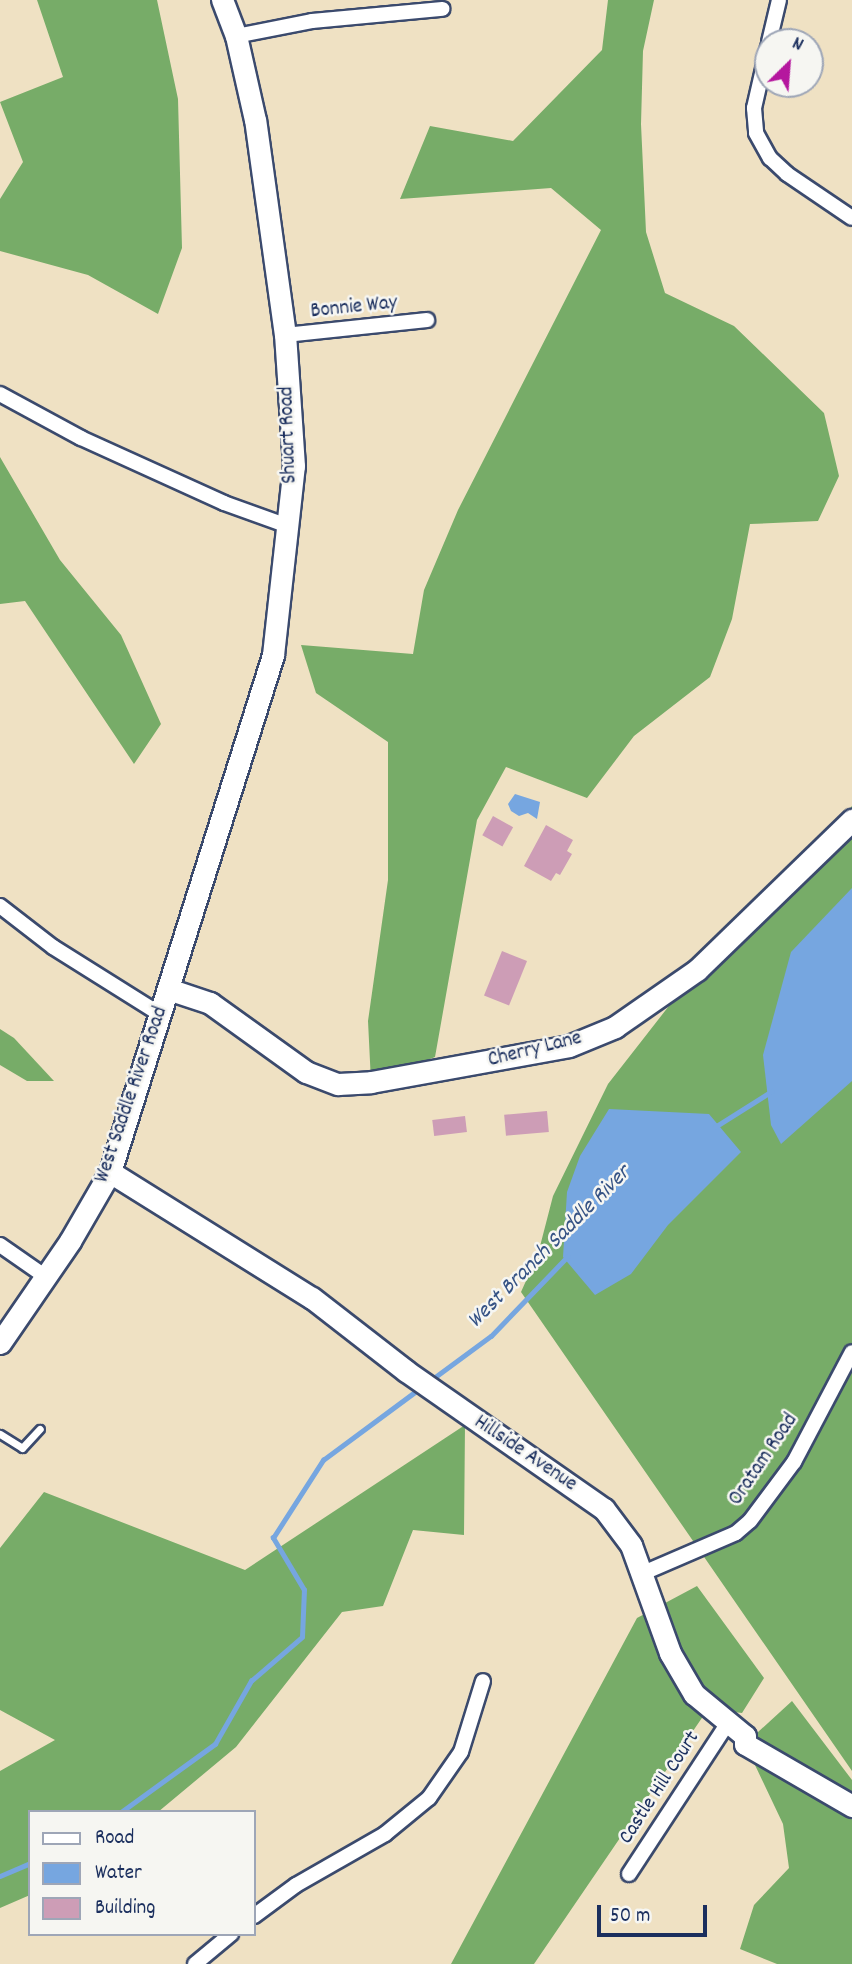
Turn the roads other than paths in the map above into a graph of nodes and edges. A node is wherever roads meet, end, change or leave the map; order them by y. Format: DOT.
graph roads {
  1 [pos="222,0"];
  2 [pos="779,0"];
  3 [pos="442,9"];
  4 [pos="773,28"];
  5 [pos="236,36"];
  6 [pos="756,98"];
  7 [pos="852,218"];
  8 [pos="427,320"];
  9 [pos="285,335"];
  10 [pos="0,394"];
  11 [pos="288,526"];
  12 [pos="852,820"];
  13 [pos="204,865"];
  14 [pos="0,906"];
  15 [pos="167,989"];
  16 [pos="160,1014"];
  17 [pos="110,1172"];
  18 [pos="0,1245"];
  19 [pos="46,1277"];
  20 [pos="0,1343"];
  21 [pos="852,1352"];
  22 [pos="40,1429"];
  23 [pos="0,1434"];
  24 [pos="641,1574"];
  25 [pos="483,1681"];
  26 [pos="727,1724"];
  27 [pos="852,1806"];
  28 [pos="629,1874"];
  29 [pos="256,1915"];
  30 [pos="229,1936"];
  31 [pos="195,1964"];
  1 -- 5 [label="street, Shuart Road"];
  2 -- 4 [label="street"];
  3 -- 5 [label="street"];
  5 -- 9 [label="street, Shuart Road"];
  6 -- 7 [label="street"];
  8 -- 9 [label="street, Bonnie Way"];
  9 -- 11 [label="street, Shuart Road"];
  10 -- 11 [label="street"];
  11 -- 13 [label="street, Shuart Road"];
  12 -- 15 [label="street, Cherry Lane"];
  13 -- 15 [label="street, West Saddle River Road"];
  14 -- 16 [label="street"];
  15 -- 16 [label="street, West Saddle River Road"];
  16 -- 17 [label="street, West Saddle River Road"];
  17 -- 19 [label="street, West Saddle River Road"];
  17 -- 24 [label="street, Hillside Avenue"];
  18 -- 19 [label="street"];
  19 -- 20 [label="street, West Saddle River Road"];
  21 -- 24 [label="street, Oratam Road"];
  22 -- 23 [label="lane"];
  24 -- 26 [label="street, Hillside Avenue"];
  25 -- 29 [label="street"];
  26 -- 27 [label="street, Hillside Avenue"];
  26 -- 28 [label="street, Castle Hill Court"];
  30 -- 31 [label="street"];
}
